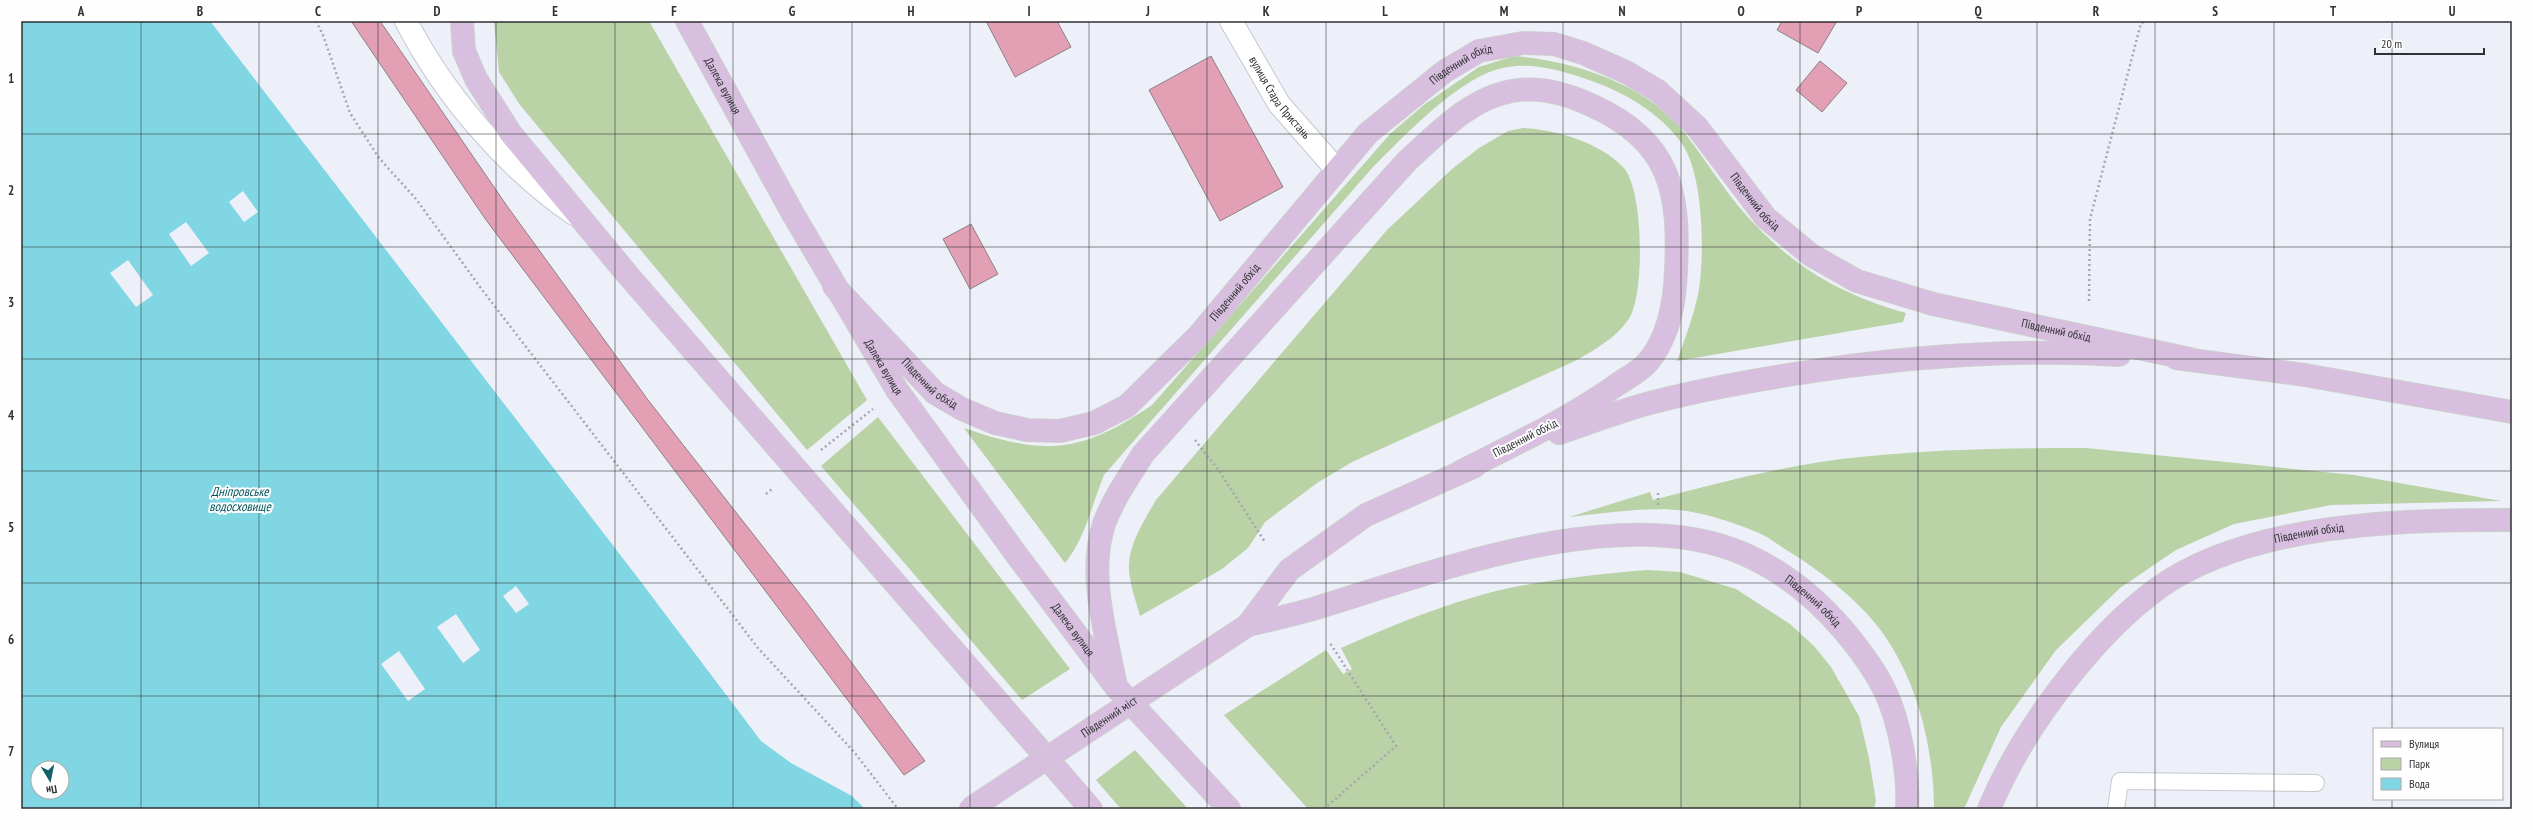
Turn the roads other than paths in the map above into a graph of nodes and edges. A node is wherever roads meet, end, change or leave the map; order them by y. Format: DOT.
graph roads {
  1 [pos="406,21"];
  2 [pos="462,21"];
  3 [pos="688,21"];
  4 [pos="1231,21"];
  5 [pos="1336,169"];
  6 [pos="582,220"];
  7 [pos="834,286"];
  8 [pos="2190,359"];
  9 [pos="2512,412"];
  10 [pos="1462,471"];
  11 [pos="2512,520"];
  12 [pos="1248,625"];
  13 [pos="1116,687"];
  14 [pos="2316,782"];
  15 [pos="970,809"];
  16 [pos="1091,809"];
  17 [pos="1229,809"];
  18 [pos="1908,809"];
  19 [pos="1989,809"];
  20 [pos="2116,809"];
  1 -- 6 [label="street"];
  2 -- 6 [label="main road"];
  3 -- 7 [label="main road, Далека вулиця"];
  4 -- 5 [label="street, вулиця Стара Пристань"];
  5 -- 7 [label="main road, Південний обхід"];
  5 -- 8 [label="main road, Південний обхід"];
  6 -- 16 [label="main road"];
  7 -- 13 [label="main road, Далека вулиця"];
  8 -- 9 [label="main road, Південний обхід"];
  8 -- 10 [label="main road, Південний обхід"];
  10 -- 12 [label="main road, Південний обхід"];
  10 -- 13 [label="main road, Південний обхід"];
  11 -- 19 [label="main road, Південний обхід"];
  12 -- 15 [label="main road, Південний міст, bridge"];
  12 -- 18 [label="main road, Південний обхід"];
  13 -- 17 [label="main road, Далека вулиця"];
  14 -- 20 [label="lane"];
}
